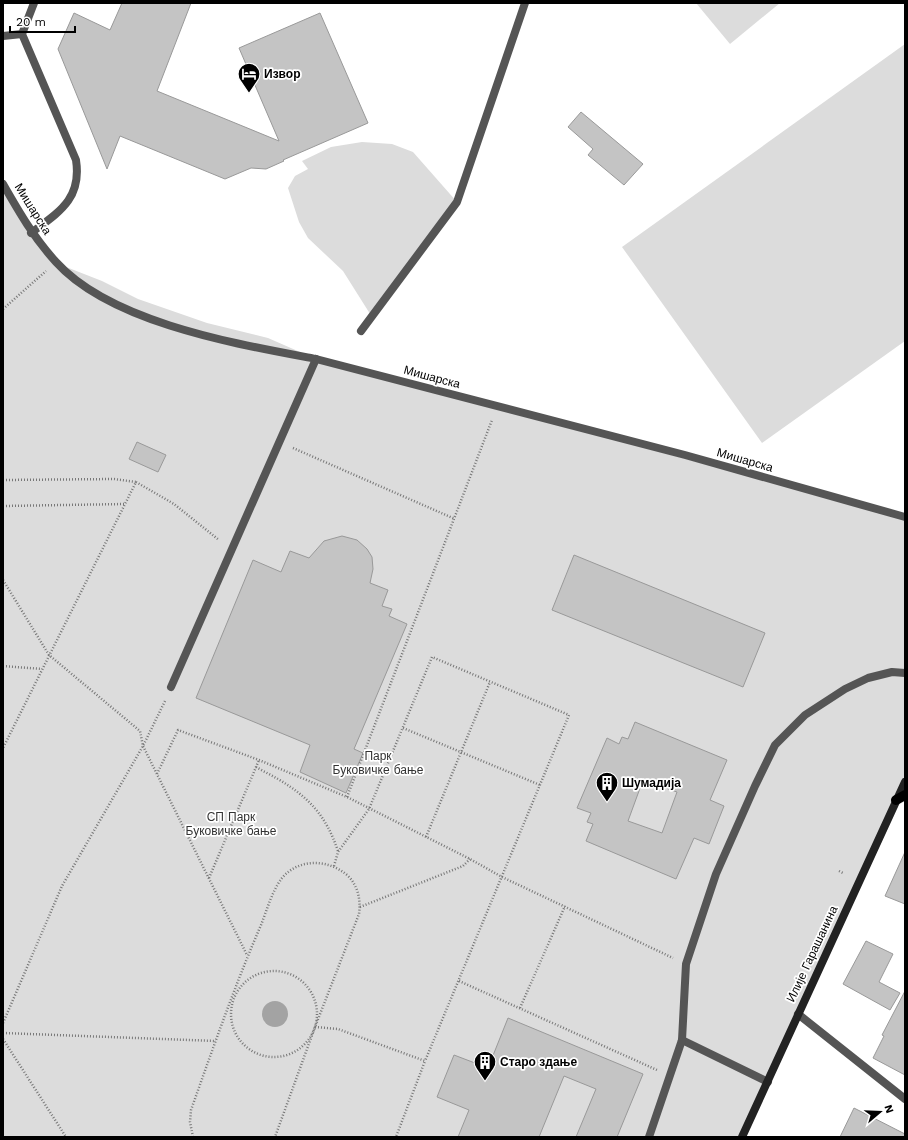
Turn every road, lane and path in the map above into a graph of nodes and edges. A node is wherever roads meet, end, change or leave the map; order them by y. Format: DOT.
graph roads {
  1 [pos="34,3"];
  2 [pos="525,3"];
  3 [pos="22,34"];
  4 [pos="3,36"];
  5 [pos="3,184"];
  6 [pos="31,233"];
  7 [pos="56,263"];
  8 [pos="3,309"];
  9 [pos="361,331"];
  10 [pos="316,360"];
  11 [pos="497,407"];
  12 [pos="280,442"];
  13 [pos="3,480"];
  14 [pos="136,482"];
  15 [pos="125,504"];
  16 [pos="3,506"];
  17 [pos="905,517"];
  18 [pos="455,519"];
  19 [pos="232,551"];
  20 [pos="3,580"];
  21 [pos="49,655"];
  22 [pos="3,666"];
  23 [pos="42,669"];
  24 [pos="905,673"];
  25 [pos="490,682"];
  26 [pos="171,686"];
  27 [pos="403,728"];
  28 [pos="143,746"];
  29 [pos="3,748"];
  30 [pos="461,752"];
  31 [pos="259,760"];
  32 [pos="256,767"];
  33 [pos="156,774"];
  34 [pos="905,782"];
  35 [pos="540,785"];
  36 [pos="347,797"];
  37 [pos="901,798"];
  38 [pos="369,809"];
  39 [pos="426,837"];
  40 [pos="338,852"];
  41 [pos="470,859"];
  42 [pos="334,866"];
  43 [pos="839,871"];
  44 [pos="843,873"];
  45 [pos="502,877"];
  46 [pos="209,878"];
  47 [pos="565,906"];
  48 [pos="360,907"];
  49 [pos="248,955"];
  50 [pos="686,964"];
  51 [pos="459,980"];
  52 [pos="232,1001"];
  53 [pos="520,1008"];
  54 [pos="798,1014"];
  55 [pos="3,1023"];
  56 [pos="315,1027"];
  57 [pos="3,1033"];
  58 [pos="3,1039"];
  59 [pos="682,1040"];
  60 [pos="216,1041"];
  61 [pos="425,1061"];
  62 [pos="670,1076"];
  63 [pos="768,1082"];
  64 [pos="905,1099"];
  65 [pos="66,1137"];
  66 [pos="193,1137"];
  67 [pos="275,1137"];
  68 [pos="396,1137"];
  69 [pos="649,1137"];
  70 [pos="742,1137"];
  1 -- 3 [label="street"];
  2 -- 9 [label="street"];
  3 -- 4 [label="street"];
  3 -- 6 [label="street"];
  5 -- 6 [label="street, Мишарска"];
  6 -- 7 [label="street, Мишарска"];
  7 -- 8 [label="path"];
  7 -- 10 [label="street, Мишарска"];
  10 -- 11 [label="street, Мишарска"];
  10 -- 12 [label="street"];
  11 -- 17 [label="street, Мишарска"];
  11 -- 18 [label="path"];
  12 -- 18 [label="path"];
  12 -- 19 [label="street"];
  13 -- 14 [label="path"];
  14 -- 15 [label="path"];
  14 -- 19 [label="path"];
  15 -- 16 [label="path"];
  15 -- 21 [label="path"];
  18 -- 36 [label="path"];
  19 -- 26 [label="street"];
  20 -- 21 [label="path"];
  21 -- 23 [label="path"];
  21 -- 28 [label="path"];
  22 -- 23 [label="path"];
  23 -- 29 [label="path"];
  24 -- 50 [label="street"];
  25 -- 27 [label="path"];
  25 -- 30 [label="path"];
  25 -- 35 [label="path"];
  26 -- 28 [label="path"];
  27 -- 30 [label="path"];
  27 -- 38 [label="path"];
  28 -- 33 [label="path"];
  28 -- 55 [label="path"];
  30 -- 35 [label="path"];
  30 -- 39 [label="path"];
  31 -- 32 [label="path"];
  31 -- 33 [label="path"];
  31 -- 36 [label="path"];
  32 -- 40 [label="path"];
  32 -- 46 [label="path"];
  33 -- 46 [label="path"];
  34 -- 37 [label="street, Илије Гарашанина"];
  35 -- 45 [label="path"];
  36 -- 38 [label="path"];
  37 -- 54 [label="street, Илије Гарашанина"];
  38 -- 39 [label="path"];
  38 -- 40 [label="path"];
  39 -- 41 [label="path"];
  40 -- 42 [label="path"];
  41 -- 45 [label="path"];
  41 -- 48 [label="path"];
  42 -- 48 [label="path"];
  42 -- 49 [label="path"];
  43 -- 44 [label="path"];
  45 -- 47 [label="path"];
  45 -- 51 [label="path"];
  46 -- 49 [label="path"];
  47 -- 50 [label="path"];
  47 -- 53 [label="path"];
  48 -- 56 [label="path"];
  49 -- 52 [label="path"];
  50 -- 59 [label="street"];
  51 -- 53 [label="path"];
  51 -- 61 [label="path"];
  52 -- 56 [label="path"];
  52 -- 56 [label="path"];
  52 -- 60 [label="path"];
  53 -- 62 [label="path"];
  54 -- 63 [label="street, Илије Гарашанина"];
  54 -- 64 [label="street"];
  56 -- 61 [label="path"];
  56 -- 67 [label="path"];
  57 -- 60 [label="path"];
  58 -- 65 [label="path"];
  59 -- 62 [label="street"];
  59 -- 63 [label="street"];
  60 -- 66 [label="path"];
  61 -- 68 [label="path"];
  62 -- 69 [label="street"];
  63 -- 70 [label="street, Илије Гарашанина"];
}
